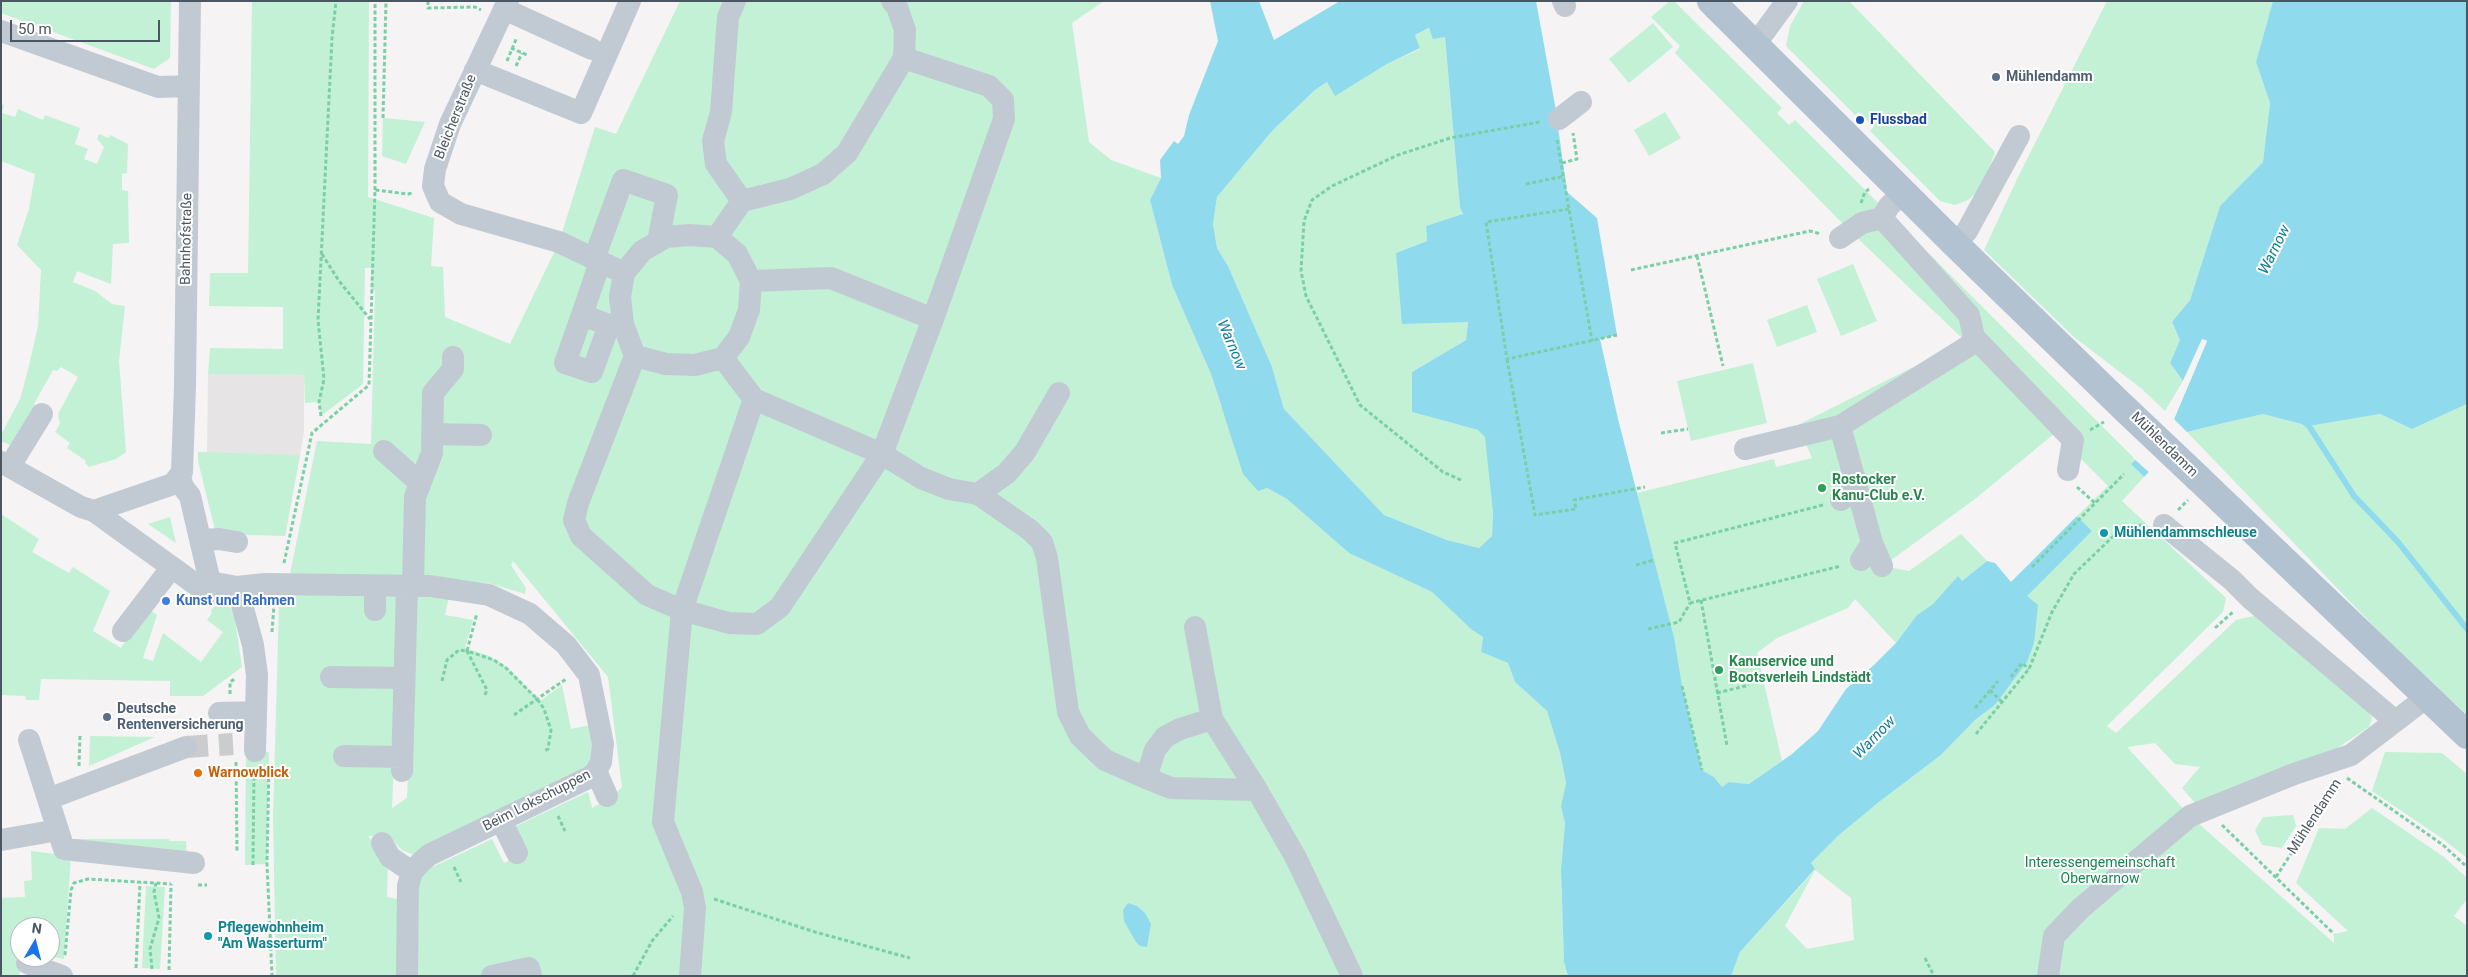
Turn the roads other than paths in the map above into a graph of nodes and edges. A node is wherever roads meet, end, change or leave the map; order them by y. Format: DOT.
graph roads {
  1 [pos="190,1"];
  2 [pos="630,1"];
  3 [pos="735,1"];
  4 [pos="892,1"];
  5 [pos="1711,1"];
  6 [pos="1787,1"];
  7 [pos="506,5"];
  8 [pos="1,31"];
  9 [pos="1754,46"];
  10 [pos="592,48"];
  11 [pos="904,58"];
  12 [pos="475,70"];
  13 [pos="189,86"];
  14 [pos="1581,102"];
  15 [pos="1558,129"];
  16 [pos="2019,136"];
  17 [pos="1903,193"];
  18 [pos="742,201"];
  19 [pos="1882,218"];
  20 [pos="717,237"];
  21 [pos="1840,238"];
  22 [pos="1961,238"];
  23 [pos="658,242"];
  24 [pos="597,261"];
  25 [pos="624,273"];
  26 [pos="751,281"];
  27 [pos="582,315"];
  28 [pos="933,319"];
  29 [pos="1974,337"];
  30 [pos="453,356"];
  31 [pos="635,356"];
  32 [pos="723,358"];
  33 [pos="1059,393"];
  34 [pos="754,399"];
  35 [pos="42,414"];
  36 [pos="1840,426"];
  37 [pos="432,434"];
  38 [pos="481,435"];
  39 [pos="1745,449"];
  40 [pos="384,451"];
  41 [pos="882,454"];
  42 [pos="6,464"];
  43 [pos="2068,470"];
  44 [pos="420,483"];
  45 [pos="185,486"];
  46 [pos="978,494"];
  47 [pos="94,511"];
  48 [pos="2164,525"];
  49 [pos="201,540"];
  50 [pos="237,542"];
  51 [pos="1872,556"];
  52 [pos="172,567"];
  53 [pos="207,568"];
  54 [pos="237,586"];
  55 [pos="375,586"];
  56 [pos="410,586"];
  57 [pos="209,594"];
  58 [pos="375,610"];
  59 [pos="682,610"];
  60 [pos="1195,628"];
  61 [pos="123,631"];
  62 [pos="331,677"];
  63 [pos="403,678"];
  64 [pos="2427,698"];
  65 [pos="256,712"];
  66 [pos="225,713"];
  67 [pos="1212,719"];
  68 [pos="2394,720"];
  69 [pos="2467,735"];
  70 [pos="29,740"];
  71 [pos="186,747"];
  72 [pos="253,756"];
  73 [pos="344,756"];
  74 [pos="596,771"];
  75 [pos="1146,778"];
  76 [pos="1257,790"];
  77 [pos="606,796"];
  78 [pos="48,799"];
  79 [pos="501,820"];
  80 [pos="58,830"];
  81 [pos="1,840"];
  82 [pos="382,843"];
  83 [pos="517,853"];
  84 [pos="194,863"];
  85 [pos="412,872"];
  86 [pos="414,965"];
  87 [pos="492,976"];
  88 [pos="531,976"];
  89 [pos="690,976"];
  90 [pos="1352,976"];
  91 [pos="2048,976"];
  1 -- 13 [label="street, Bahnhofstraße"];
  2 -- 12 [label="street"];
  3 -- 18 [label="street"];
  4 -- 11 [label="street"];
  5 -- 9 [label="main road, Mühlendamm"];
  6 -- 9 [label="street"];
  7 -- 10 [label="street"];
  7 -- 12 [label="street, Bleicherstraße"];
  8 -- 13 [label="street"];
  9 -- 17 [label="main road, Mühlendamm"];
  11 -- 18 [label="street"];
  11 -- 28 [label="street"];
  12 -- 24 [label="street, Bleicherstraße"];
  13 -- 45 [label="street, Bahnhofstraße"];
  14 -- 15 [label="street"];
  16 -- 22 [label="street"];
  17 -- 19 [label="street"];
  17 -- 22 [label="main road, Mühlendamm"];
  18 -- 20 [label="street"];
  19 -- 21 [label="street"];
  19 -- 29 [label="street"];
  20 -- 23 [label="street"];
  20 -- 26 [label="street"];
  22 -- 64 [label="main road, Mühlendamm, bridge"];
  23 -- 24 [label="street"];
  23 -- 25 [label="street"];
  24 -- 25 [label="street"];
  24 -- 27 [label="street"];
  25 -- 31 [label="street"];
  26 -- 28 [label="street"];
  26 -- 32 [label="street"];
  28 -- 41 [label="street"];
  29 -- 36 [label="street"];
  29 -- 43 [label="street"];
  30 -- 37 [label="street"];
  31 -- 32 [label="street"];
  31 -- 59 [label="street"];
  32 -- 34 [label="street"];
  33 -- 46 [label="street"];
  34 -- 41 [label="street"];
  34 -- 59 [label="street"];
  35 -- 42 [label="street"];
  36 -- 39 [label="street"];
  36 -- 51 [label="street"];
  37 -- 38 [label="street"];
  37 -- 44 [label="street"];
  40 -- 44 [label="street"];
  41 -- 46 [label="street"];
  41 -- 59 [label="street"];
  42 -- 47 [label="street"];
  44 -- 56 [label="street"];
  45 -- 47 [label="street"];
  45 -- 49 [label="street"];
  46 -- 75 [label="street"];
  47 -- 52 [label="street"];
  48 -- 68 [label="street"];
  49 -- 50 [label="street"];
  49 -- 53 [label="street"];
  52 -- 53 [label="street"];
  52 -- 57 [label="street"];
  52 -- 61 [label="street"];
  53 -- 54 [label="street, Beim Lokschuppen"];
  54 -- 55 [label="street, Beim Lokschuppen"];
  54 -- 65 [label="street"];
  55 -- 56 [label="street, Beim Lokschuppen"];
  55 -- 58 [label="street"];
  56 -- 63 [label="street"];
  56 -- 74 [label="street, Beim Lokschuppen"];
  59 -- 89 [label="street"];
  60 -- 67 [label="street"];
  62 -- 63 [label="street"];
  63 -- 73 [label="street"];
  64 -- 68 [label="street, Mühlendamm"];
  64 -- 69 [label="main road, Mühlendamm"];
  65 -- 66 [label="street"];
  65 -- 72 [label="street"];
  67 -- 75 [label="street"];
  67 -- 76 [label="street"];
  68 -- 91 [label="street, Mühlendamm"];
  70 -- 78 [label="street"];
  71 -- 78 [label="street"];
  74 -- 77 [label="street"];
  74 -- 79 [label="street, Beim Lokschuppen"];
  75 -- 76 [label="street"];
  76 -- 90 [label="street"];
  78 -- 80 [label="street"];
  79 -- 83 [label="street"];
  79 -- 85 [label="street, Beim Lokschuppen"];
  80 -- 81 [label="street"];
  80 -- 84 [label="street"];
  82 -- 85 [label="street"];
  85 -- 86 [label="street"];
  87 -- 88 [label="street"];
}
